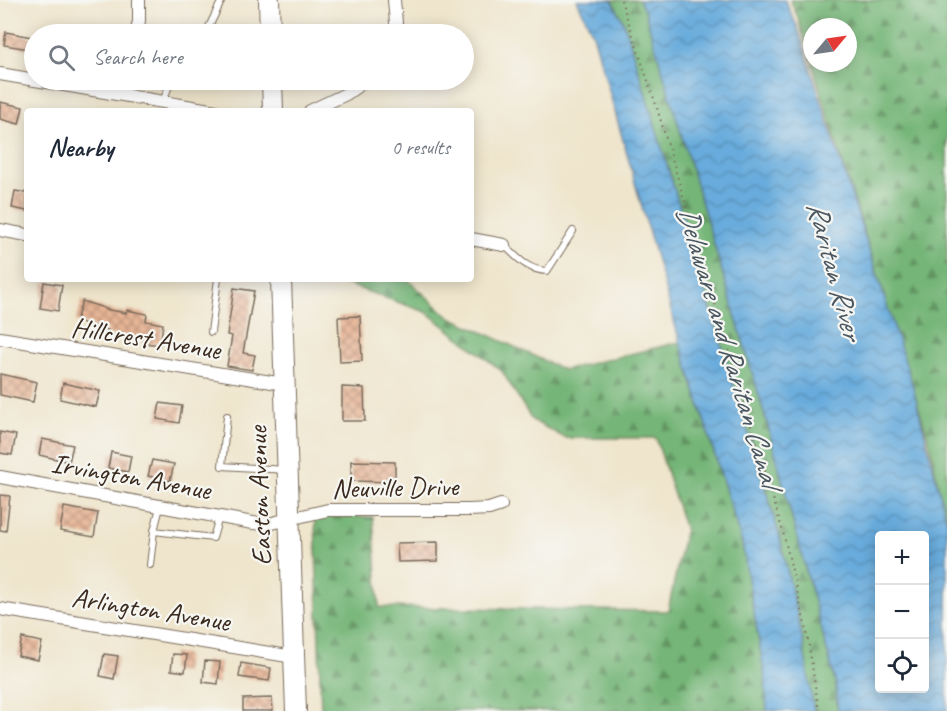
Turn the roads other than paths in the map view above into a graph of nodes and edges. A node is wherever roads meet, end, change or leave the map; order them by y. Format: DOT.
graph roads {
  1 [pos="140,0"];
  2 [pos="222,0"];
  3 [pos="269,0"];
  4 [pos="394,0"];
  5 [pos="138,24"];
  6 [pos="210,24"];
  7 [pos="270,24"];
  8 [pos="396,24"];
  9 [pos="0,74"];
  10 [pos="24,78"];
  11 [pos="98,90"];
  12 [pos="123,90"];
  13 [pos="167,90"];
  14 [pos="272,90"];
  15 [pos="352,90"];
  16 [pos="122,94"];
  17 [pos="163,102"];
  18 [pos="198,108"];
  19 [pos="273,108"];
  20 [pos="316,108"];
  21 [pos="0,230"];
  22 [pos="573,231"];
  23 [pos="24,234"];
  24 [pos="474,240"];
  25 [pos="504,245"];
  26 [pos="218,282"];
  27 [pos="281,282"];
  28 [pos="211,332"];
  29 [pos="0,338"];
  30 [pos="284,384"];
  31 [pos="227,416"];
  32 [pos="286,470"];
  33 [pos="0,477"];
  34 [pos="501,505"];
  35 [pos="160,506"];
  36 [pos="219,516"];
  37 [pos="289,519"];
  38 [pos="154,531"];
  39 [pos="150,565"];
  40 [pos="0,609"];
  41 [pos="294,657"];
  42 [pos="296,711"];
  1 -- 5 [label="street"];
  2 -- 6 [label="lane"];
  3 -- 7 [label="main road"];
  4 -- 8 [label="street"];
  9 -- 10 [label="street"];
  11 -- 16 [label="street"];
  12 -- 16 [label="street"];
  13 -- 17 [label="lane"];
  14 -- 19 [label="main road"];
  15 -- 20 [label="street"];
  16 -- 17 [label="street"];
  17 -- 18 [label="street"];
  21 -- 23 [label="street"];
  22 -- 25 [label="lane"];
  24 -- 25 [label="street"];
  26 -- 28 [label="lane"];
  27 -- 30 [label="main road, Easton Avenue"];
  29 -- 30 [label="street, Hillcrest Avenue"];
  30 -- 32 [label="main road, Easton Avenue"];
  31 -- 32 [label="lane"];
  32 -- 37 [label="main road, Easton Avenue"];
  33 -- 35 [label="street, Irvington Avenue"];
  34 -- 37 [label="street, Neuville Drive"];
  35 -- 36 [label="street, Irvington Avenue"];
  35 -- 38 [label="lane"];
  36 -- 37 [label="street, Irvington Avenue"];
  36 -- 38 [label="lane"];
  37 -- 41 [label="main road, Easton Avenue"];
  38 -- 39 [label="lane"];
  40 -- 41 [label="street, Arlington Avenue"];
  41 -- 42 [label="main road, Easton Avenue"];
}
